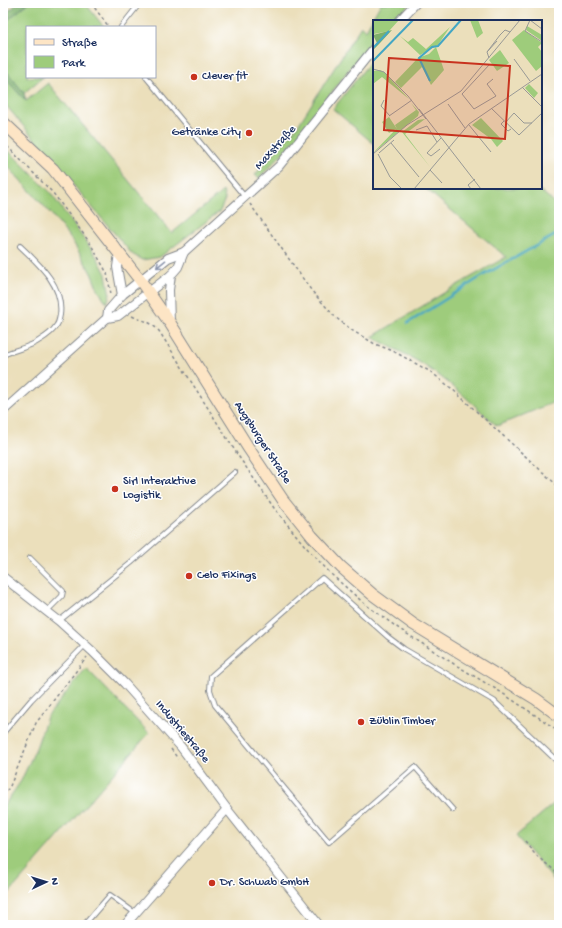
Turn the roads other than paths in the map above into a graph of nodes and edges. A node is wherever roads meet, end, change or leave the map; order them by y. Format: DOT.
graph roads {
  1 [pos="140,3"];
  2 [pos="416,3"];
  3 [pos="400,20"];
  4 [pos="122,26"];
  5 [pos="373,49"];
  6 [pos="147,78"];
  7 [pos="3,122"];
  8 [pos="245,197"];
  9 [pos="20,246"];
  10 [pos="184,252"];
  11 [pos="119,254"];
  12 [pos="171,275"];
  13 [pos="140,280"];
  14 [pos="149,292"];
  15 [pos="119,298"];
  16 [pos="107,318"];
  17 [pos="170,323"];
  18 [pos="3,354"];
  19 [pos="3,411"];
  20 [pos="235,472"];
  21 [pos="30,558"];
  22 [pos="3,577"];
  23 [pos="47,611"];
  24 [pos="59,620"];
  25 [pos="83,647"];
  26 [pos="559,716"];
  27 [pos="3,732"];
  28 [pos="559,763"];
  29 [pos="227,809"];
  30 [pos="453,810"];
  31 [pos="135,913"];
  32 [pos="317,924"];
  33 [pos="84,925"];
  34 [pos="126,925"];
  1 -- 4 [label="lane"];
  2 -- 3 [label="street"];
  5 -- 8 [label="street, Maxstraße"];
  6 -- 8 [label="lane"];
  7 -- 11 [label="main road, Augsburger Straße"];
  8 -- 10 [label="street, Maxstraße"];
  9 -- 18 [label="lane"];
  10 -- 12 [label="street, Maxstraße"];
  10 -- 13 [label="street, Maxstraße, one-way"];
  11 -- 13 [label="main road, Augsburger Straße"];
  11 -- 15 [label="street"];
  12 -- 14 [label="street, Maxstraße"];
  12 -- 17 [label="street, Maxstraße"];
  13 -- 14 [label="main road, Augsburger Straße"];
  13 -- 15 [label="street, Maxstraße"];
  14 -- 16 [label="street, Maxstraße"];
  14 -- 17 [label="main road, Augsburger Straße"];
  15 -- 16 [label="street, Maxstraße"];
  16 -- 19 [label="street"];
  17 -- 26 [label="main road, Augsburger Straße"];
  20 -- 24 [label="lane"];
  21 -- 23 [label="lane"];
  22 -- 23 [label="street, Industriestraße"];
  23 -- 24 [label="street, Industriestraße"];
  24 -- 25 [label="street, Industriestraße"];
  25 -- 27 [label="lane"];
  25 -- 29 [label="street, Industriestraße"];
  28 -- 30 [label="lane"];
  29 -- 31 [label="street"];
  29 -- 32 [label="street, Industriestraße"];
  31 -- 33 [label="lane"];
  31 -- 34 [label="street"];
}
